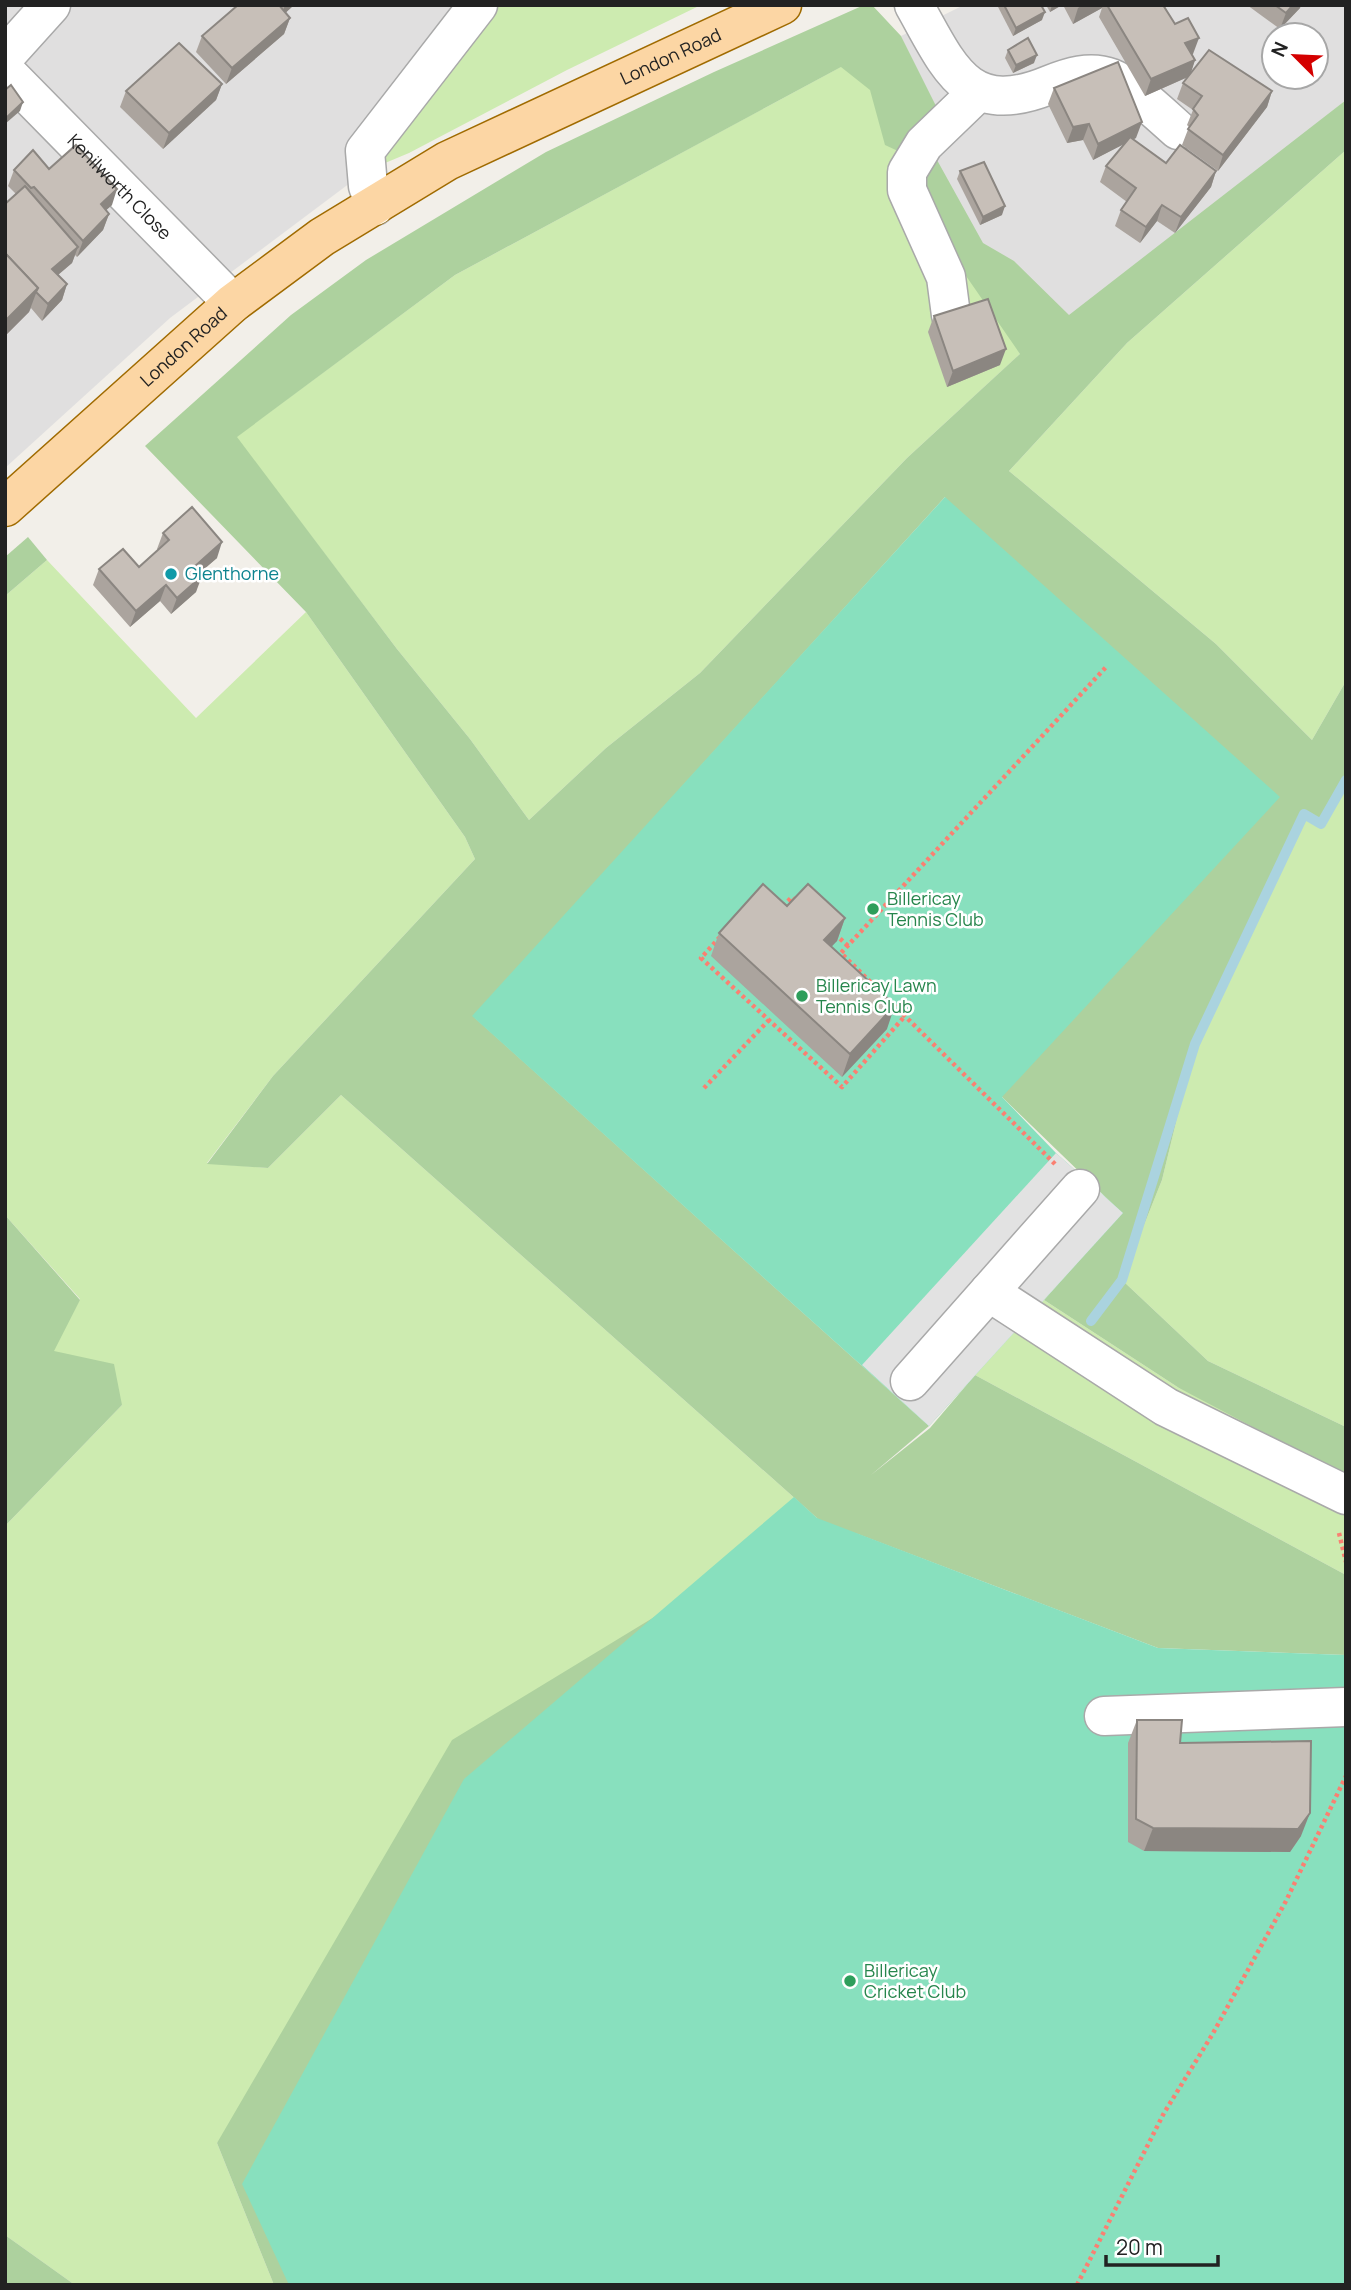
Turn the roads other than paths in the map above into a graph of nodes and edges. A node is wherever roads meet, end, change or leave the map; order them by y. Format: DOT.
graph roads {
  1 [pos="51,5"];
  2 [pos="478,5"];
  3 [pos="782,5"];
  4 [pos="914,5"];
  5 [pos="5,56"];
  6 [pos="5,71"];
  7 [pos="978,92"];
  8 [pos="1178,130"];
  9 [pos="375,206"];
  10 [pos="233,303"];
  11 [pos="951,314"];
  12 [pos="5,507"];
  13 [pos="1080,1189"];
  14 [pos="989,1292"];
  15 [pos="910,1381"];
  16 [pos="1346,1495"];
  17 [pos="1346,1707"];
  18 [pos="1104,1716"];
  1 -- 5 [label="street"];
  2 -- 9 [label="street"];
  3 -- 9 [label="main road, London Road"];
  4 -- 7 [label="street"];
  6 -- 10 [label="street, Kenilworth Close"];
  7 -- 8 [label="street"];
  7 -- 11 [label="street"];
  9 -- 10 [label="main road, London Road"];
  10 -- 12 [label="main road, London Road"];
  13 -- 14 [label="street"];
  14 -- 15 [label="street"];
  14 -- 16 [label="street"];
  17 -- 18 [label="street"];
}
